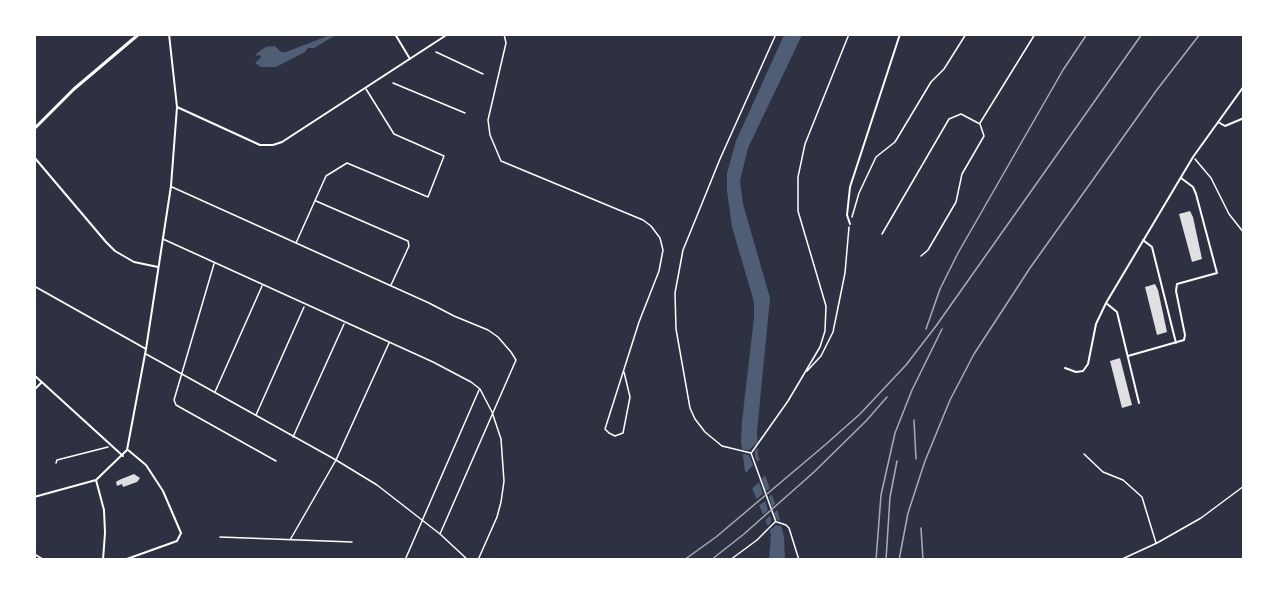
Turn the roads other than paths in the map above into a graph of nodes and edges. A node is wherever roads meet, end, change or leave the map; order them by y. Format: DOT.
graph roads {
  1 [pos="169,34"];
  2 [pos="395,34"];
  3 [pos="448,34"];
  4 [pos="504,34"];
  5 [pos="900,34"];
  6 [pos="1035,34"];
  7 [pos="139,35"];
  8 [pos="436,52"];
  9 [pos="410,59"];
  10 [pos="483,74"];
  11 [pos="393,83"];
  12 [pos="1244,86"];
  13 [pos="365,88"];
  14 [pos="177,108"];
  15 [pos="465,113"];
  16 [pos="1244,118"];
  17 [pos="1218,122"];
  18 [pos="980,124"];
  19 [pos="34,129"];
  20 [pos="34,157"];
  21 [pos="1180,178"];
  22 [pos="171,186"];
  23 [pos="315,201"];
  24 [pos="850,224"];
  25 [pos="882,234"];
  26 [pos="163,239"];
  27 [pos="1143,240"];
  28 [pos="296,244"];
  29 [pos="921,256"];
  30 [pos="214,263"];
  31 [pos="158,267"];
  32 [pos="34,286"];
  33 [pos="263,286"];
  34 [pos="391,286"];
  35 [pos="1106,303"];
  36 [pos="305,305"];
  37 [pos="345,323"];
  38 [pos="389,343"];
  39 [pos="1176,343"];
  40 [pos="146,348"];
  41 [pos="145,354"];
  42 [pos="1128,356"];
  43 [pos="1065,368"];
  44 [pos="624,372"];
  45 [pos="182,374"];
  46 [pos="34,375"];
  47 [pos="42,382"];
  48 [pos="480,389"];
  49 [pos="34,390"];
  50 [pos="215,392"];
  51 [pos="1139,403"];
  52 [pos="492,412"];
  53 [pos="256,416"];
  54 [pos="293,437"];
  55 [pos="127,450"];
  56 [pos="123,456"];
  57 [pos="336,460"];
  58 [pos="276,461"];
  59 [pos="96,480"];
  60 [pos="34,497"];
  61 [pos="422,520"];
  62 [pos="440,534"];
  63 [pos="220,537"];
  64 [pos="290,540"];
  65 [pos="352,542"];
  66 [pos="34,554"];
  67 [pos="45,560"];
  68 [pos="103,560"];
  69 [pos="124,560"];
  70 [pos="405,560"];
  71 [pos="468,560"];
  72 [pos="478,560"];
  1 -- 14 [label="street"];
  2 -- 9 [label="street"];
  3 -- 9 [label="street"];
  4 -- 44 [label="lane"];
  5 -- 24 [label="street"];
  6 -- 18 [label="lane"];
  7 -- 19 [label="street"];
  8 -- 10 [label="lane"];
  9 -- 13 [label="street"];
  11 -- 15 [label="lane"];
  12 -- 17 [label="street"];
  13 -- 14 [label="street"];
  13 -- 23 [label="lane"];
  14 -- 22 [label="street"];
  16 -- 17 [label="street"];
  17 -- 21 [label="street"];
  18 -- 25 [label="lane"];
  18 -- 29 [label="lane"];
  20 -- 31 [label="street"];
  21 -- 27 [label="street"];
  21 -- 39 [label="street"];
  22 -- 26 [label="street"];
  22 -- 28 [label="lane"];
  23 -- 28 [label="lane"];
  23 -- 34 [label="lane"];
  26 -- 30 [label="lane"];
  26 -- 31 [label="street"];
  27 -- 35 [label="street"];
  27 -- 39 [label="street"];
  28 -- 34 [label="lane"];
  30 -- 33 [label="lane"];
  30 -- 45 [label="lane"];
  31 -- 40 [label="street"];
  32 -- 40 [label="street"];
  33 -- 36 [label="lane"];
  33 -- 50 [label="lane"];
  34 -- 52 [label="lane"];
  35 -- 42 [label="street"];
  35 -- 43 [label="street"];
  36 -- 37 [label="lane"];
  36 -- 53 [label="lane"];
  37 -- 38 [label="lane"];
  37 -- 54 [label="lane"];
  38 -- 48 [label="lane"];
  38 -- 57 [label="lane"];
  39 -- 42 [label="street"];
  40 -- 41 [label="street"];
  41 -- 45 [label="lane"];
  41 -- 55 [label="street"];
  42 -- 51 [label="street"];
  44 -- 44 [label="lane"];
  45 -- 50 [label="lane"];
  45 -- 58 [label="lane"];
  46 -- 47 [label="street"];
  47 -- 49 [label="street"];
  47 -- 56 [label="street"];
  48 -- 52 [label="lane"];
  48 -- 61 [label="lane"];
  50 -- 53 [label="lane"];
  52 -- 62 [label="lane"];
  52 -- 72 [label="lane"];
  53 -- 54 [label="lane"];
  54 -- 57 [label="lane"];
  55 -- 56 [label="street"];
  55 -- 69 [label="street"];
  56 -- 59 [label="street"];
  57 -- 61 [label="lane"];
  57 -- 64 [label="lane"];
  59 -- 60 [label="street"];
  59 -- 68 [label="street"];
  61 -- 62 [label="lane"];
  61 -- 70 [label="lane"];
  62 -- 71 [label="lane"];
  63 -- 64 [label="lane"];
  64 -- 65 [label="lane"];
  66 -- 67 [label="street"];
}
